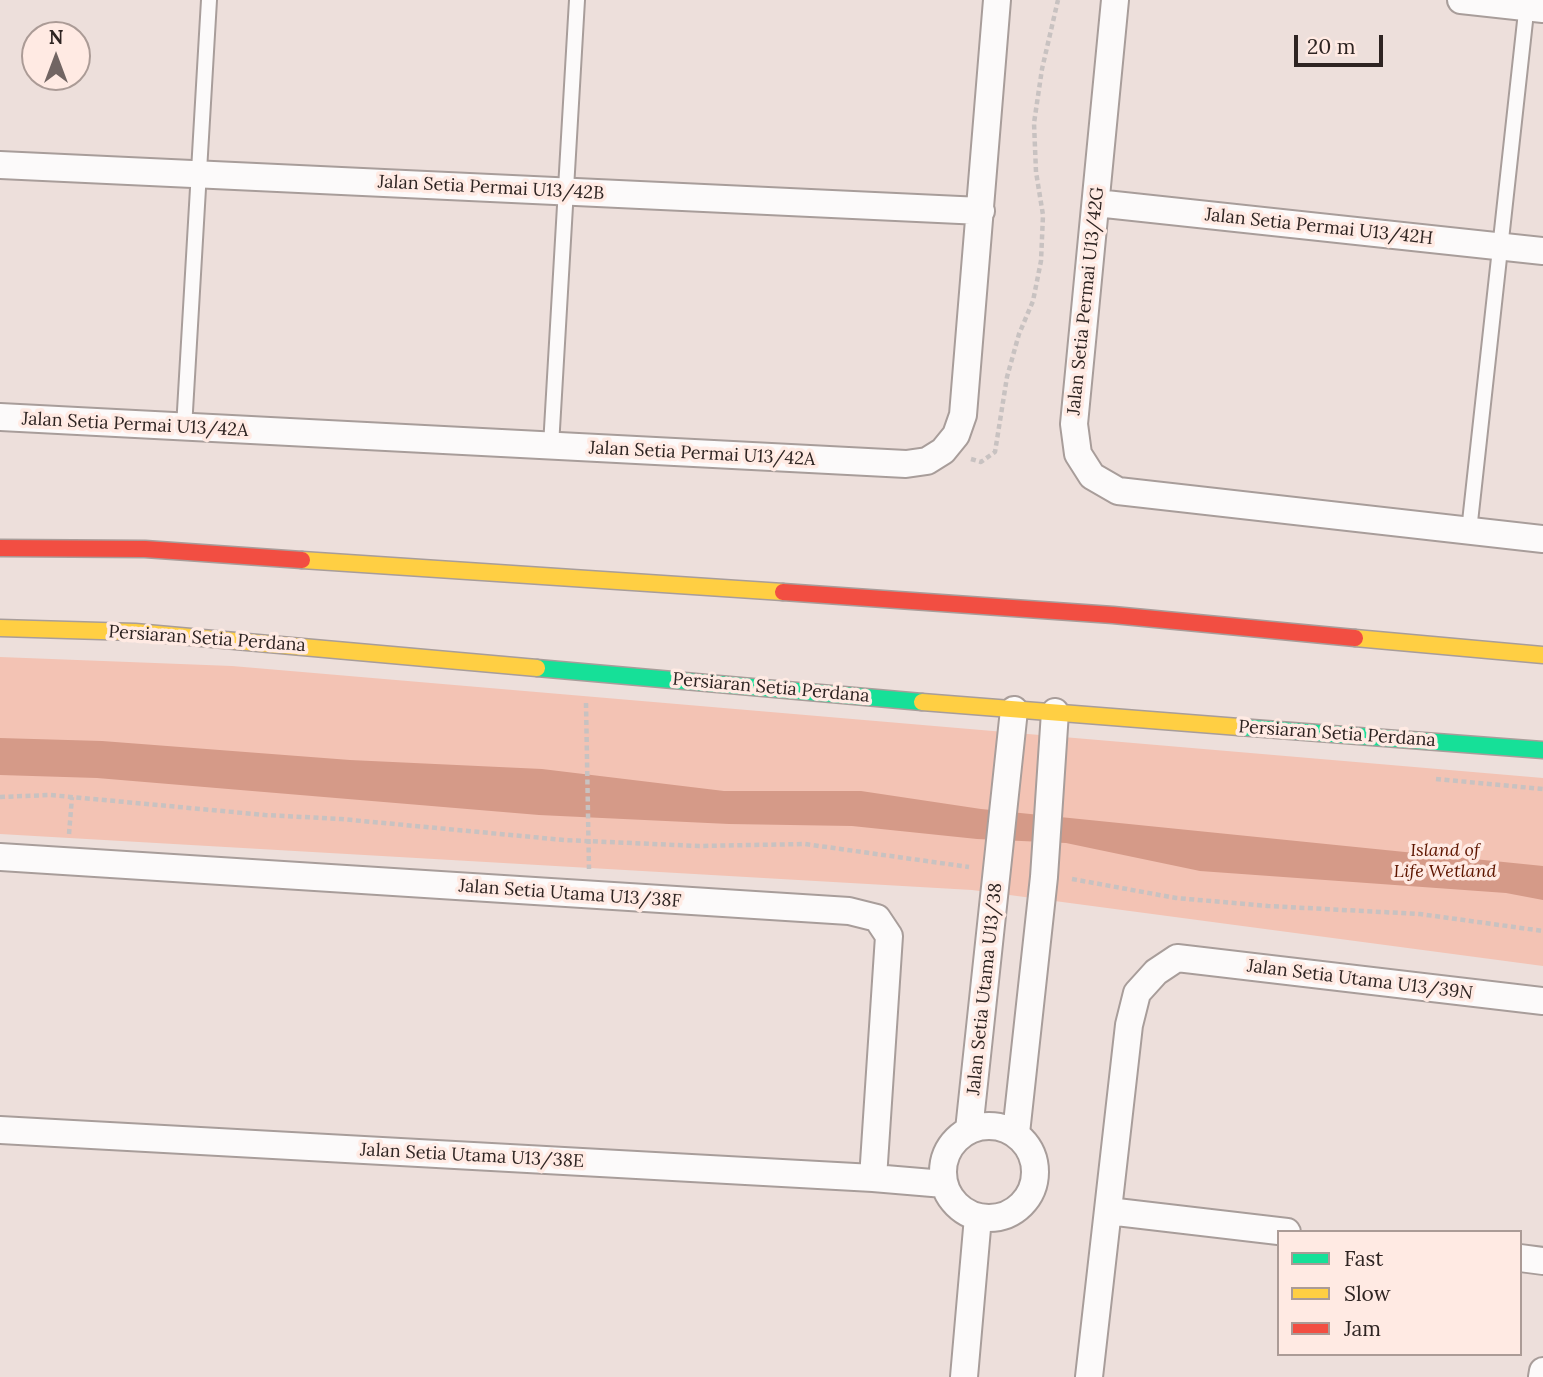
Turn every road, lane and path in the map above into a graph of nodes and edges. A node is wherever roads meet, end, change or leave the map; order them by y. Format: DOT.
graph roads {
  1 [pos="209,0"];
  2 [pos="577,0"];
  3 [pos="997,0"];
  4 [pos="1058,0"];
  5 [pos="1115,0"];
  6 [pos="1461,0"];
  7 [pos="1532,5"];
  8 [pos="0,165"];
  9 [pos="199,174"];
  10 [pos="566,192"];
  11 [pos="1096,203"];
  12 [pos="981,211"];
  13 [pos="1500,247"];
  14 [pos="1543,251"];
  15 [pos="0,417"];
  16 [pos="184,428"];
  17 [pos="551,446"];
  18 [pos="943,451"];
  19 [pos="1469,531"];
  20 [pos="1543,540"];
  21 [pos="0,548"];
  22 [pos="0,628"];
  23 [pos="1543,655"];
  24 [pos="586,694"];
  25 [pos="1014,710"];
  26 [pos="1055,712"];
  27 [pos="1543,750"];
  28 [pos="0,797"];
  29 [pos="72,797"];
  30 [pos="590,841"];
  31 [pos="0,857"];
  32 [pos="999,860"];
  33 [pos="67,861"];
  34 [pos="1044,866"];
  35 [pos="588,895"];
  36 [pos="1543,931"];
  37 [pos="1543,1001"];
  38 [pos="0,1130"];
  39 [pos="969,1130"];
  40 [pos="1016,1133"];
  41 [pos="873,1178"];
  42 [pos="944,1184"];
  43 [pos="1108,1211"];
  44 [pos="978,1217"];
  45 [pos="1277,1231"];
  46 [pos="1522,1258"];
  47 [pos="1543,1261"];
  48 [pos="1543,1371"];
  49 [pos="964,1377"];
  50 [pos="1089,1377"];
  51 [pos="1542,1377"];
  1 -- 9 [label="lane"];
  2 -- 10 [label="lane"];
  3 -- 12 [label="street"];
  4 -- 18 [label="path"];
  5 -- 11 [label="street, Jalan Setia Permai U13/42G"];
  6 -- 7 [label="street"];
  7 -- 13 [label="lane"];
  8 -- 9 [label="street, Jalan Setia Permai U13/42B"];
  9 -- 10 [label="street, Jalan Setia Permai U13/42B"];
  9 -- 16 [label="lane"];
  10 -- 12 [label="street, Jalan Setia Permai U13/42B"];
  10 -- 17 [label="lane"];
  11 -- 13 [label="street, Jalan Setia Permai U13/42H"];
  11 -- 19 [label="street, Jalan Setia Permai U13/42G"];
  12 -- 18 [label="street"];
  13 -- 14 [label="street, Jalan Setia Permai U13/42H"];
  13 -- 19 [label="lane"];
  15 -- 16 [label="street, Jalan Setia Permai U13/42A"];
  16 -- 17 [label="street, Jalan Setia Permai U13/42A"];
  17 -- 18 [label="street, Jalan Setia Permai U13/42A"];
  19 -- 20 [label="street, Jalan Setia Permai U13/42G"];
  21 -- 23 [label="main road"];
  22 -- 25 [label="main road, Persiaran Setia Perdana"];
  24 -- 30 [label="path"];
  25 -- 26 [label="main road, Persiaran Setia Perdana"];
  25 -- 32 [label="street, Jalan Setia Utama U13/38"];
  26 -- 27 [label="main road, Persiaran Setia Perdana"];
  26 -- 34 [label="street"];
  28 -- 29 [label="path"];
  29 -- 30 [label="path"];
  29 -- 33 [label="path"];
  30 -- 32 [label="path"];
  30 -- 35 [label="path"];
  31 -- 33 [label="street, Jalan Setia Utama U13/38F"];
  32 -- 39 [label="street, Jalan Setia Utama U13/38"];
  33 -- 35 [label="street, Jalan Setia Utama U13/38F"];
  34 -- 36 [label="path"];
  34 -- 40 [label="street"];
  35 -- 41 [label="street, Jalan Setia Utama U13/38F"];
  37 -- 43 [label="street, Jalan Setia Utama U13/39N"];
  38 -- 41 [label="street, Jalan Setia Utama U13/38E"];
  39 -- 40 [label="street"];
  39 -- 42 [label="street"];
  40 -- 44 [label="street"];
  41 -- 42 [label="street, Jalan Setia Utama U13/38E"];
  42 -- 44 [label="street"];
  43 -- 45 [label="street"];
  43 -- 50 [label="street"];
  44 -- 49 [label="street"];
  46 -- 47 [label="street"];
  48 -- 51 [label="street"];
}
